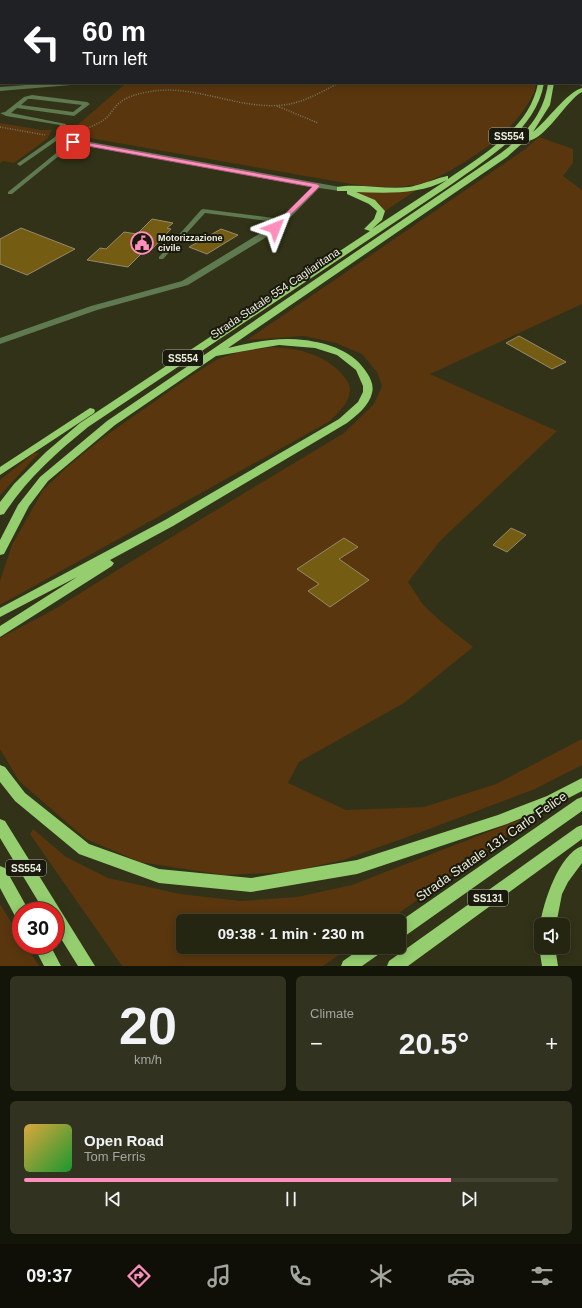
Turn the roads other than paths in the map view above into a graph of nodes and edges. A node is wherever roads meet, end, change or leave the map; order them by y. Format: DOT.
graph roads {
  1 [pos="49,84"];
  2 [pos="541,84"];
  3 [pos="551,84"];
  4 [pos="581,88"];
  5 [pos="0,89"];
  6 [pos="16,106"];
  7 [pos="3,113"];
  8 [pos="57,138"];
  9 [pos="70,141"];
  10 [pos="521,142"];
  11 [pos="20,164"];
  12 [pos="459,175"];
  13 [pos="317,186"];
  14 [pos="340,189"];
  15 [pos="10,193"];
  16 [pos="282,221"];
  17 [pos="371,234"];
  18 [pos="161,258"];
  19 [pos="0,341"];
  20 [pos="211,354"];
  21 [pos="131,392"];
  22 [pos="0,472"];
  23 [pos="0,511"];
  24 [pos="169,523"];
  25 [pos="0,551"];
  26 [pos="0,613"];
  27 [pos="0,632"];
  28 [pos="0,771"];
  29 [pos="582,784"];
  30 [pos="582,802"];
  31 [pos="0,825"];
  32 [pos="582,831"];
  33 [pos="582,852"];
  34 [pos="0,873"];
  35 [pos="16,902"];
  36 [pos="47,902"];
  37 [pos="548,918"];
  38 [pos="406,926"];
  39 [pos="64,930"];
  40 [pos="46,954"];
  41 [pos="366,954"];
  42 [pos="548,954"];
  43 [pos="53,966"];
  44 [pos="86,966"];
  45 [pos="349,966"];
  46 [pos="395,966"];
  47 [pos="550,966"];
  1 -- 5 [label="lane"];
  2 -- 12 [label="highway, Strada Statale 554 Cagliaritana / SS554"];
  3 -- 10 [label="highway, Strada Statale 554 Cagliaritana / SS554"];
  4 -- 10 [label="highway"];
  6 -- 6 [label="lane"];
  6 -- 7 [label="lane"];
  7 -- 8 [label="lane"];
  8 -- 9 [label="street"];
  8 -- 11 [label="lane"];
  9 -- 13 [label="street"];
  9 -- 15 [label="lane"];
  10 -- 20 [label="highway, Strada Statale 554 Cagliaritana / SS554"];
  12 -- 14 [label="highway"];
  12 -- 17 [label="highway, Strada Statale 554 Cagliaritana / SS554"];
  13 -- 14 [label="street"];
  13 -- 16 [label="street"];
  14 -- 17 [label="highway"];
  16 -- 18 [label="lane"];
  16 -- 19 [label="street"];
  17 -- 21 [label="highway, Strada Statale 554 Cagliaritana / SS554"];
  20 -- 24 [label="highway"];
  20 -- 25 [label="highway, Strada Statale 554 Cagliaritana / SS554"];
  21 -- 22 [label="highway"];
  21 -- 23 [label="highway, Strada Statale 554 Cagliaritana / SS554"];
  24 -- 26 [label="highway"];
  24 -- 27 [label="highway"];
  28 -- 29 [label="highway"];
  30 -- 38 [label="highway, Strada Statale 131 Carlo Felice / SS131"];
  31 -- 36 [label="highway, SS554"];
  32 -- 46 [label="highway, SS131"];
  33 -- 37 [label="highway"];
  34 -- 35 [label="highway, SS554"];
  39 -- 44 [label="highway"];
  40 -- 43 [label="highway"];
  41 -- 45 [label="highway"];
  42 -- 47 [label="highway"];
}
